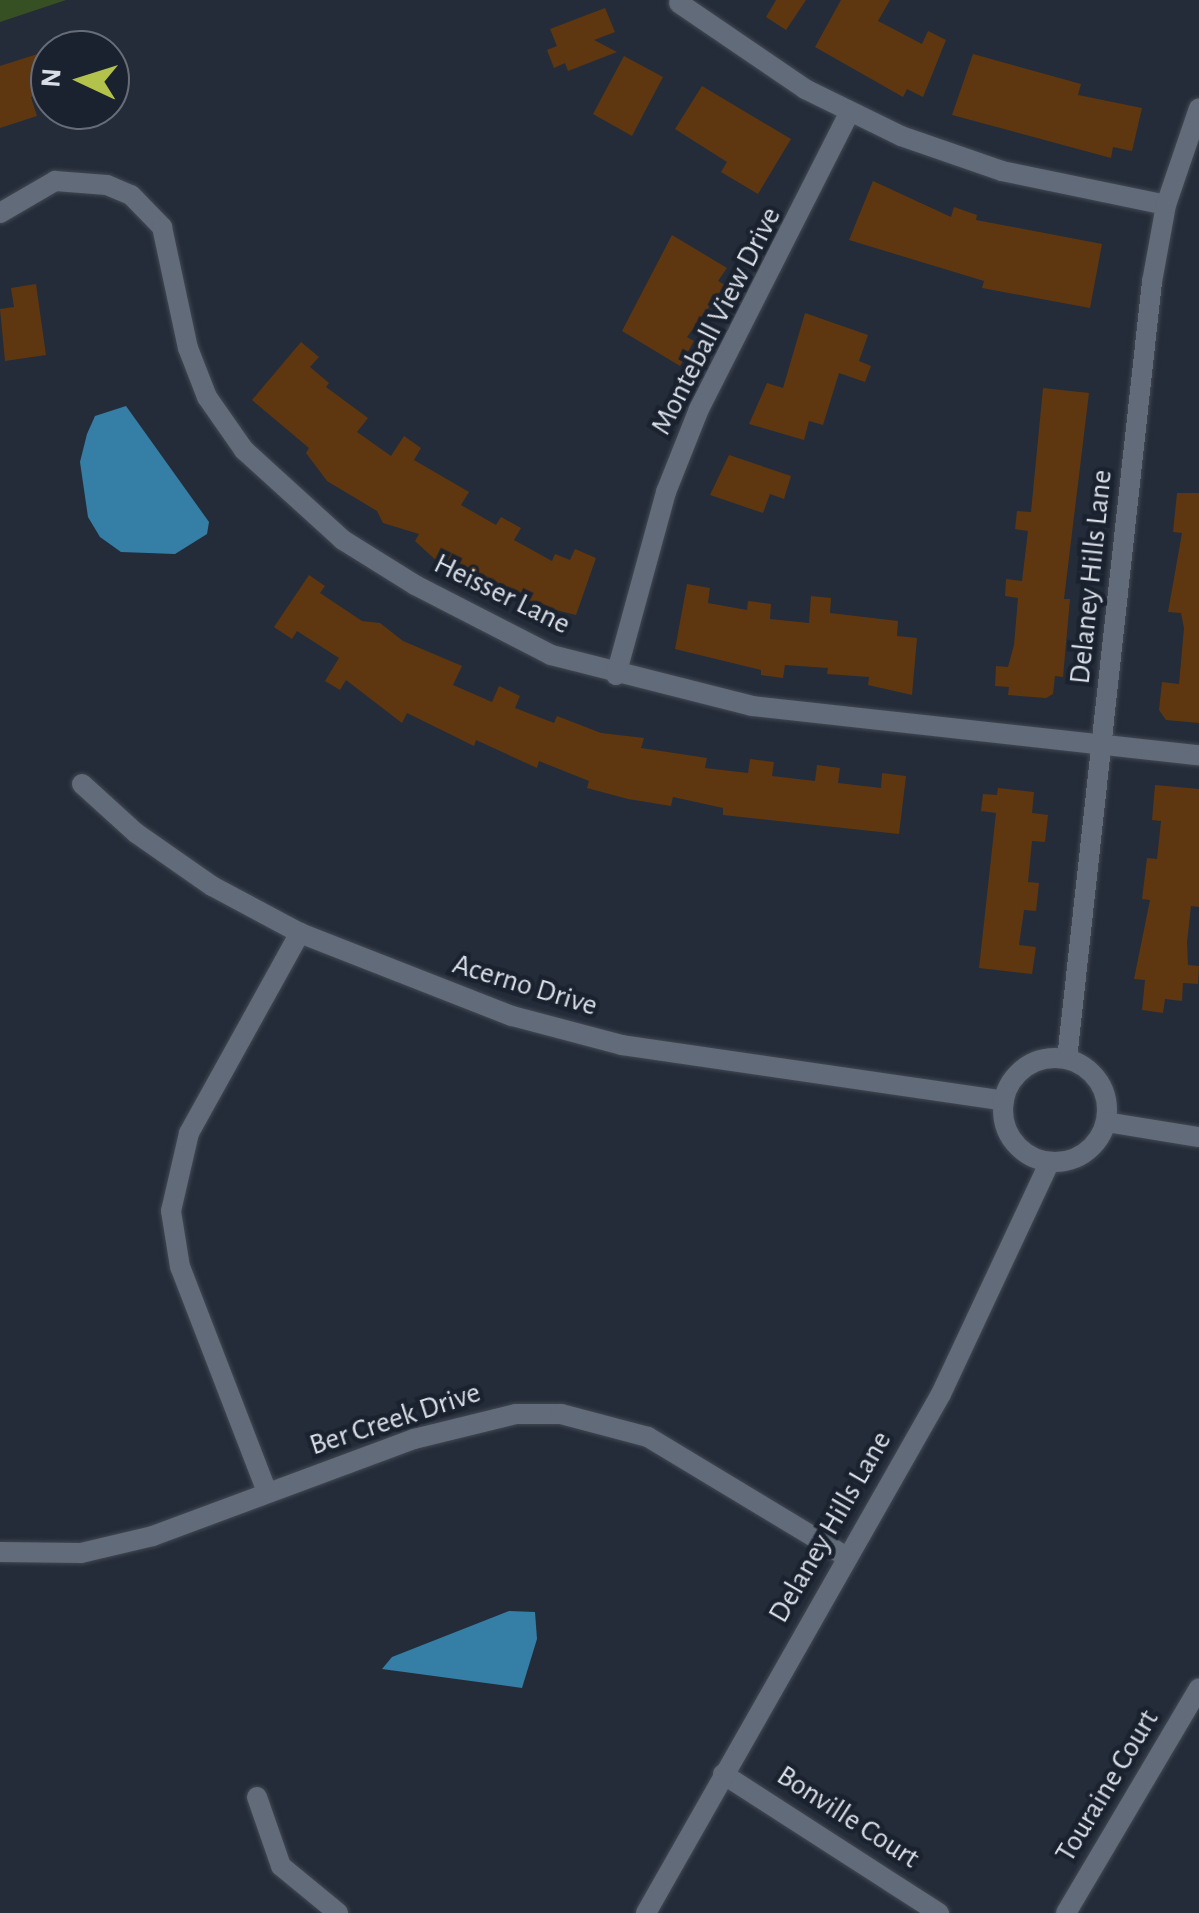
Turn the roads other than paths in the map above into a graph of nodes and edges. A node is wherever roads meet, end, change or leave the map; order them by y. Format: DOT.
graph roads {
  1 [pos="679,3"];
  2 [pos="1199,108"];
  3 [pos="850,113"];
  4 [pos="1166,205"];
  5 [pos="0,212"];
  6 [pos="616,675"];
  7 [pos="1104,744"];
  8 [pos="1199,755"];
  9 [pos="82,784"];
  10 [pos="300,933"];
  11 [pos="1067,1059"];
  12 [pos="1004,1101"];
  13 [pos="1106,1122"];
  14 [pos="1199,1137"];
  15 [pos="1049,1162"];
  16 [pos="267,1492"];
  17 [pos="0,1552"];
  18 [pos="845,1556"];
  19 [pos="1196,1701"];
  20 [pos="723,1774"];
  21 [pos="257,1797"];
  22 [pos="338,1913"];
  23 [pos="646,1913"];
  24 [pos="939,1913"];
  25 [pos="1066,1913"];
  1 -- 3 [label="street"];
  2 -- 4 [label="street, Delaney Hills Lane"];
  3 -- 4 [label="street"];
  3 -- 6 [label="street, Monteball View Drive"];
  4 -- 7 [label="street, Delaney Hills Lane"];
  5 -- 6 [label="street, Heisser Lane"];
  6 -- 7 [label="street, Heisser Lane"];
  7 -- 8 [label="street, Heisser Lane"];
  7 -- 11 [label="street, Delaney Hills Lane"];
  9 -- 10 [label="street, Acerno Drive"];
  10 -- 12 [label="street, Acerno Drive"];
  10 -- 16 [label="street"];
  11 -- 12 [label="street"];
  11 -- 13 [label="street"];
  12 -- 15 [label="street"];
  13 -- 14 [label="street"];
  13 -- 15 [label="street"];
  15 -- 18 [label="street, Delaney Hills Lane"];
  16 -- 17 [label="street, Ber Creek Drive"];
  16 -- 18 [label="street, Ber Creek Drive"];
  18 -- 20 [label="street, Delaney Hills Lane"];
  19 -- 25 [label="street, Touraine Court"];
  20 -- 23 [label="street, Delaney Hills Lane"];
  20 -- 24 [label="street, Bonville Court"];
  21 -- 22 [label="street"];
}
